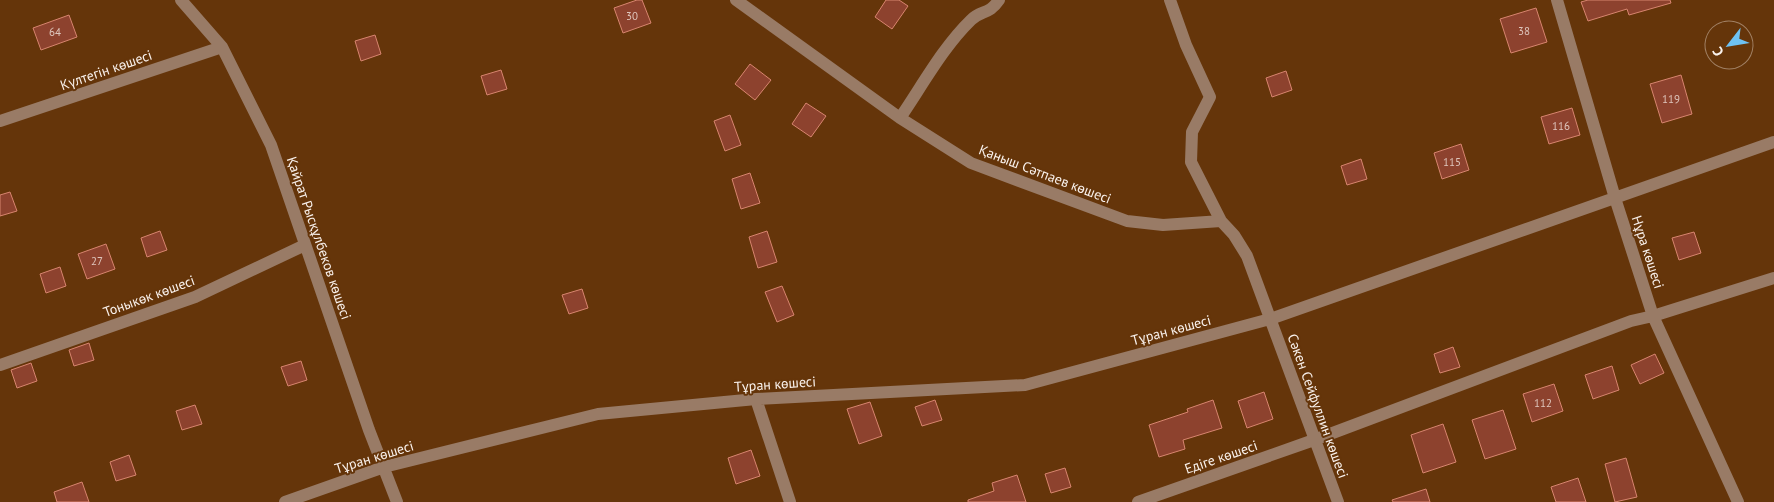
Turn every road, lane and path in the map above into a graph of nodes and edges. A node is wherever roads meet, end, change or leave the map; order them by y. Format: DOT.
graph roads {
  1 [pos="181,0"];
  2 [pos="736,0"];
  3 [pos="999,0"];
  4 [pos="1170,0"];
  5 [pos="1558,0"];
  6 [pos="222,47"];
  7 [pos="900,118"];
  8 [pos="0,121"];
  9 [pos="1774,142"];
  10 [pos="1615,198"];
  11 [pos="1221,221"];
  12 [pos="305,245"];
  13 [pos="1774,278"];
  14 [pos="1653,316"];
  15 [pos="1270,320"];
  16 [pos="0,365"];
  17 [pos="756,399"];
  18 [pos="1314,440"];
  19 [pos="384,467"];
  20 [pos="285,502"];
  21 [pos="396,502"];
  22 [pos="790,502"];
  23 [pos="1138,502"];
  24 [pos="1338,502"];
  25 [pos="1738,502"];
  1 -- 6 [label="street, Қайрат Рысқұлбеков көшесі"];
  2 -- 7 [label="street, Қаныш Сәтпаев көшесі"];
  3 -- 7 [label="street"];
  4 -- 11 [label="street"];
  5 -- 10 [label="street, Нұра көшесі"];
  6 -- 8 [label="street, Күлтегін көшесі"];
  6 -- 12 [label="street, Қайрат Рысқұлбеков көшесі"];
  7 -- 11 [label="street, Қаныш Сәтпаев көшесі"];
  9 -- 10 [label="street, Тұран көшесі"];
  10 -- 14 [label="street, Нұра көшесі"];
  10 -- 15 [label="street, Тұран көшесі"];
  11 -- 15 [label="street"];
  12 -- 16 [label="street, Тоныкөк көшесі"];
  12 -- 19 [label="street, Қайрат Рысқұлбеков көшесі"];
  13 -- 14 [label="street, Едіге көшесі"];
  14 -- 18 [label="street, Едіге көшесі"];
  14 -- 25 [label="street, Нұра көшесі"];
  15 -- 17 [label="street, Тұран көшесі"];
  15 -- 18 [label="street, Сәкен Сейфуллин көшесі"];
  17 -- 19 [label="street, Тұран көшесі"];
  17 -- 22 [label="street"];
  18 -- 23 [label="street, Едіге көшесі"];
  18 -- 24 [label="street, Сәкен Сейфуллин көшесі"];
  19 -- 20 [label="street, Тұран көшесі"];
  19 -- 21 [label="street, Қайрат Рысқұлбеков көшесі"];
}
